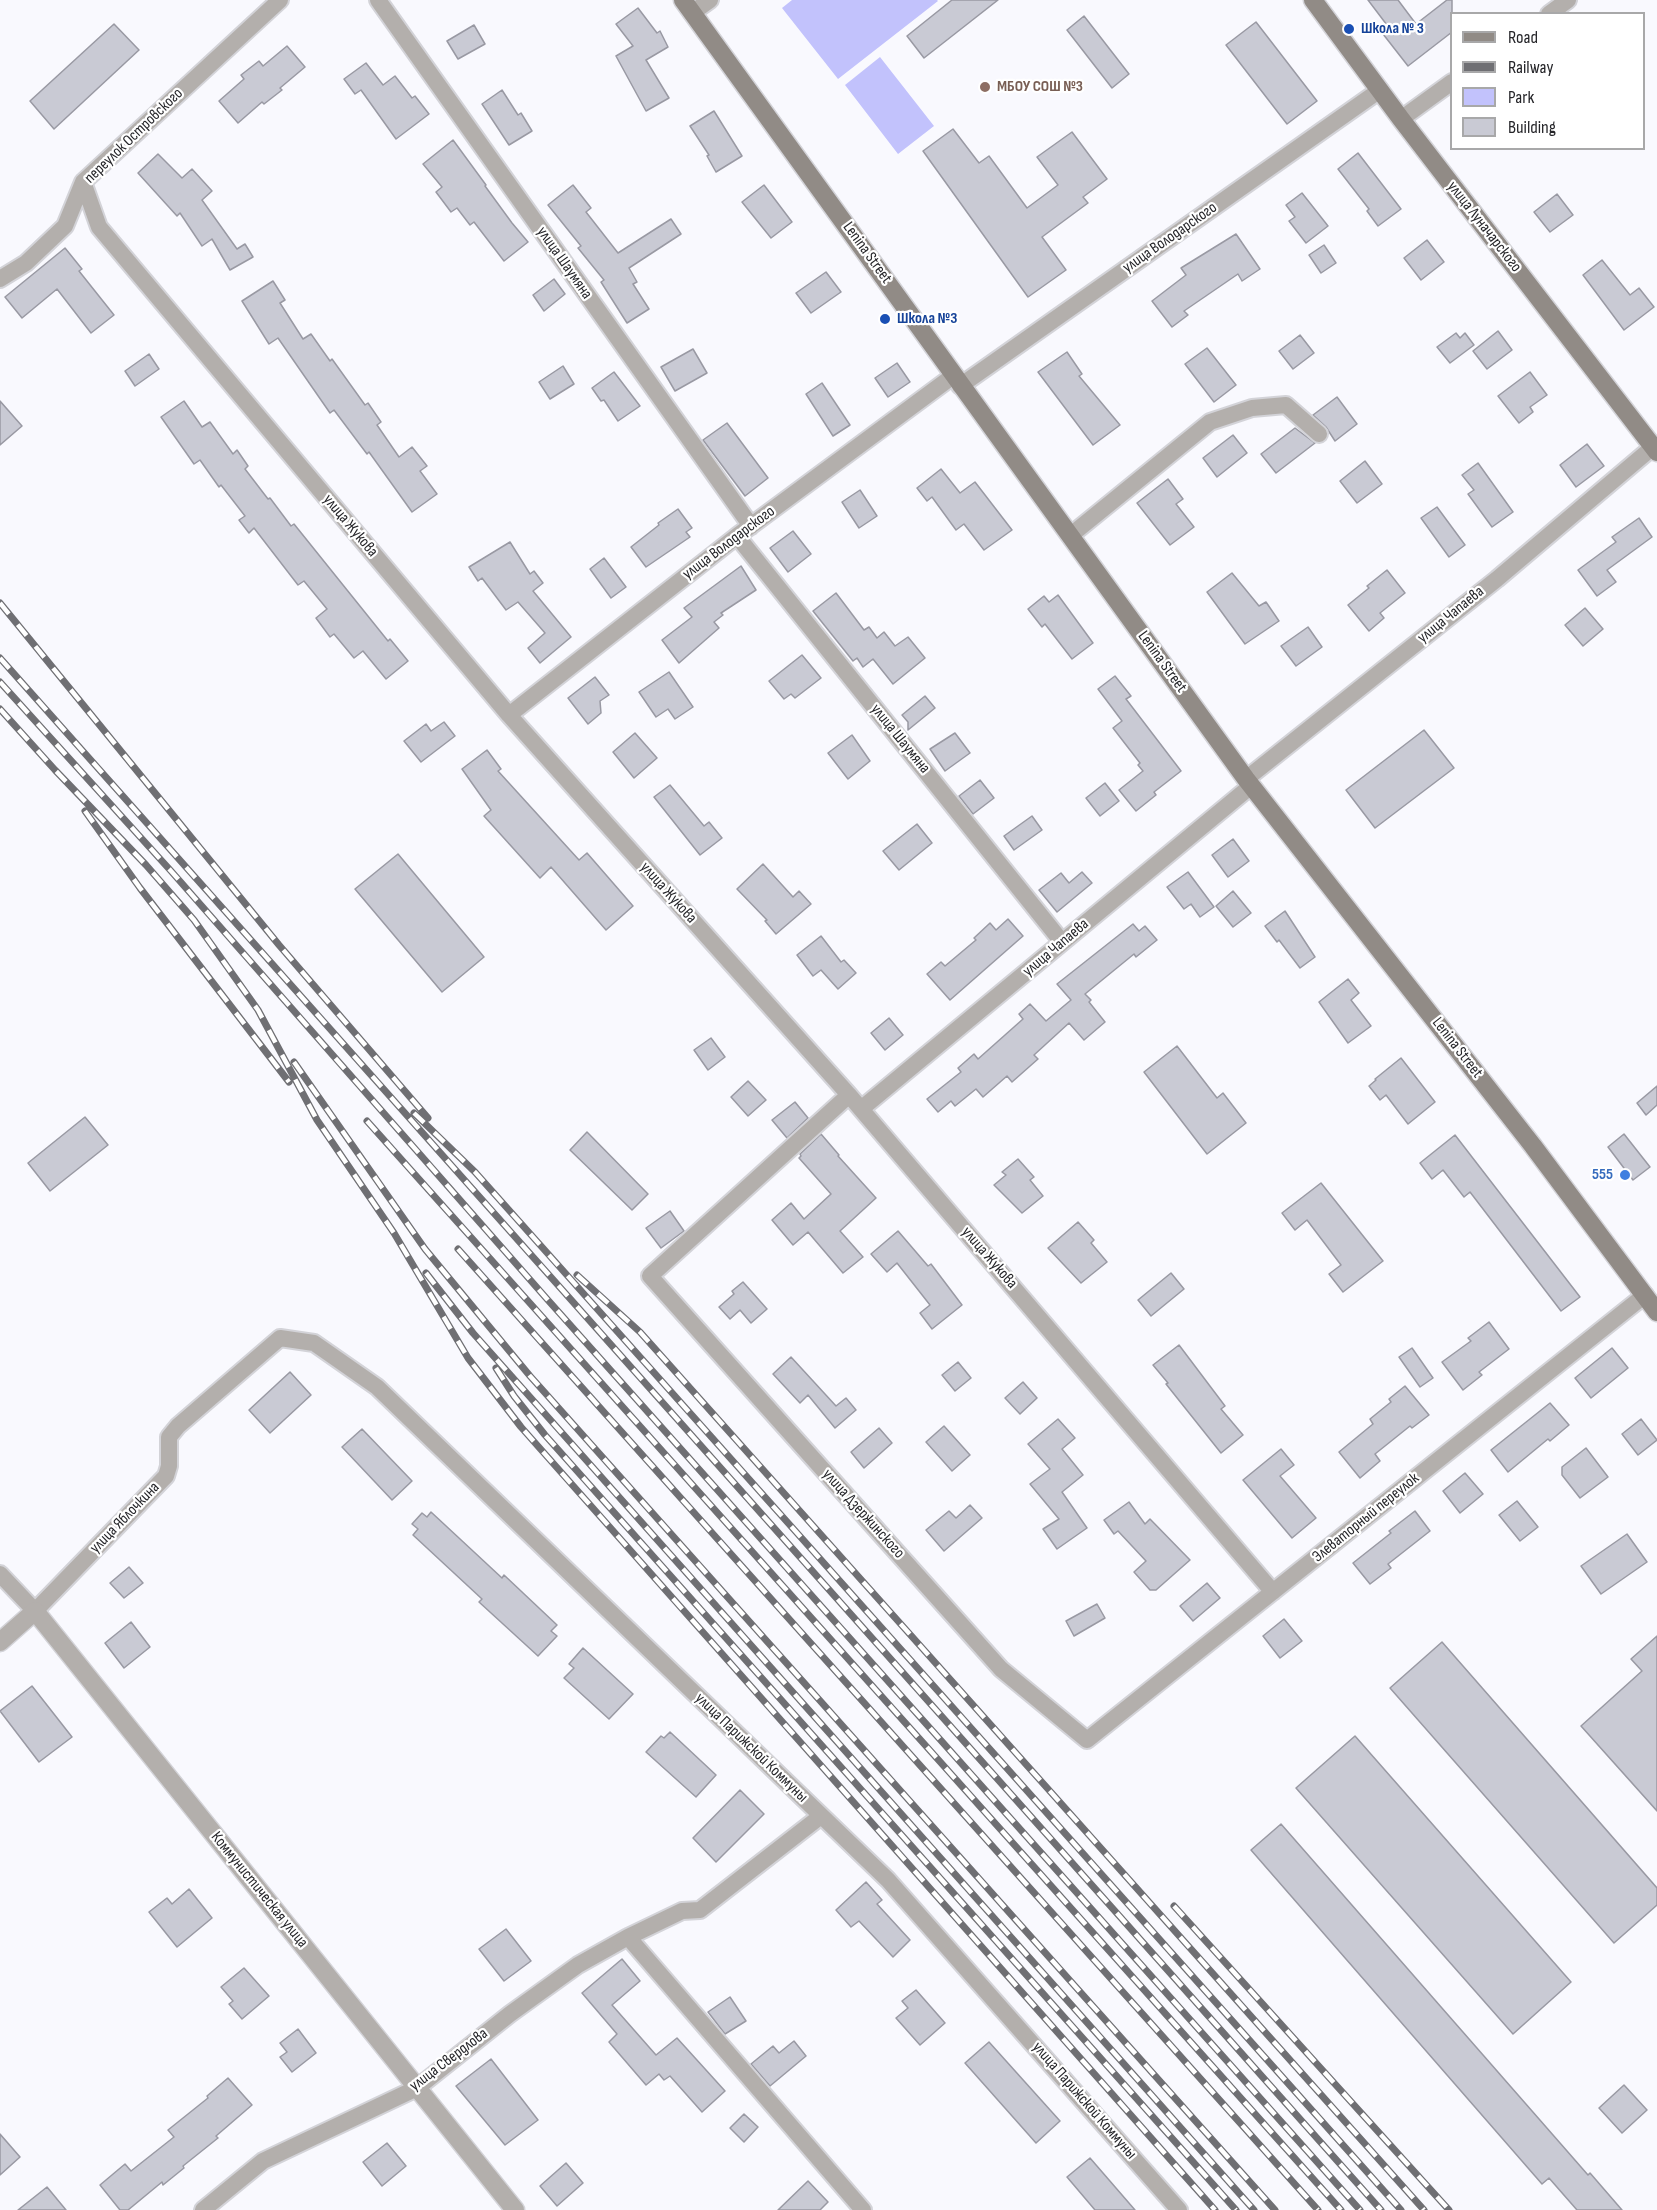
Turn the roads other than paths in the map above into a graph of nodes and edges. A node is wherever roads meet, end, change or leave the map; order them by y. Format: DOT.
graph roads {
  1 [pos="280,0"];
  2 [pos="378,0"];
  3 [pos="710,0"];
  4 [pos="1313,0"];
  5 [pos="1568,0"];
  6 [pos="687,7"];
  7 [pos="1552,12"];
  8 [pos="1450,83"];
  9 [pos="1380,90"];
  10 [pos="1401,118"];
  11 [pos="83,182"];
  12 [pos="0,279"];
  13 [pos="957,381"];
  14 [pos="1319,434"];
  15 [pos="1655,450"];
  16 [pos="751,526"];
  17 [pos="1071,535"];
  18 [pos="737,536"];
  19 [pos="509,715"];
  20 [pos="1248,782"];
  21 [pos="1062,942"];
  22 [pos="849,1095"];
  23 [pos="861,1109"];
  24 [pos="1645,1295"];
  25 [pos="1657,1312"];
  26 [pos="280,1338"];
  27 [pos="0,1574"];
  28 [pos="1273,1592"];
  29 [pos="35,1611"];
  30 [pos="0,1642"];
  31 [pos="1087,1740"];
  32 [pos="821,1816"];
  33 [pos="628,1937"];
  34 [pos="417,2088"];
  35 [pos="203,2210"];
  36 [pos="514,2210"];
  37 [pos="863,2210"];
  38 [pos="1179,2210"];
  1 -- 11 [label="street, переулок Островского"];
  2 -- 16 [label="street, улица Шаумяна"];
  3 -- 6 [label="street"];
  4 -- 9 [label="main road, улица Луначарского"];
  5 -- 7 [label="street"];
  6 -- 13 [label="main road, Lenina Street"];
  8 -- 10 [label="street"];
  9 -- 10 [label="main road, улица Луначарского"];
  9 -- 13 [label="street, улица Володарского"];
  10 -- 15 [label="main road, улица Луначарского"];
  11 -- 12 [label="street, переулок Островского"];
  11 -- 19 [label="street, улица Жукова"];
  13 -- 16 [label="street, улица Володарского"];
  13 -- 17 [label="main road, Lenina Street"];
  14 -- 17 [label="street"];
  15 -- 20 [label="street, улица Чапаева"];
  16 -- 18 [label="street, улица Володарского"];
  17 -- 20 [label="main road, Lenina Street"];
  18 -- 19 [label="street, улица Володарского"];
  18 -- 21 [label="street, улица Шаумяна"];
  19 -- 22 [label="street, улица Жукова"];
  20 -- 21 [label="street, улица Чапаева"];
  20 -- 24 [label="main road, Lenina Street"];
  21 -- 23 [label="street, улица Чапаева"];
  22 -- 23 [label="street, улица Жукова"];
  22 -- 31 [label="street, улица Дзержинского"];
  23 -- 28 [label="street, улица Жукова"];
  24 -- 25 [label="main road, Lenina Street"];
  24 -- 28 [label="street, Элеваторный переулок"];
  26 -- 29 [label="street, улица Яблочкина"];
  26 -- 32 [label="street, улица Парижской Коммуны"];
  27 -- 29 [label="street, Коммунистическая улица"];
  28 -- 31 [label="street, Элеваторный переулок"];
  29 -- 30 [label="street, улица Яблочкина"];
  29 -- 34 [label="street, Коммунистическая улица"];
  32 -- 33 [label="street, улица Свердлова"];
  32 -- 38 [label="street, улица Парижской Коммуны"];
  33 -- 34 [label="street, улица Свердлова"];
  33 -- 37 [label="street"];
  34 -- 35 [label="street, улица Свердлова"];
  34 -- 36 [label="street, Коммунистическая улица"];
}
